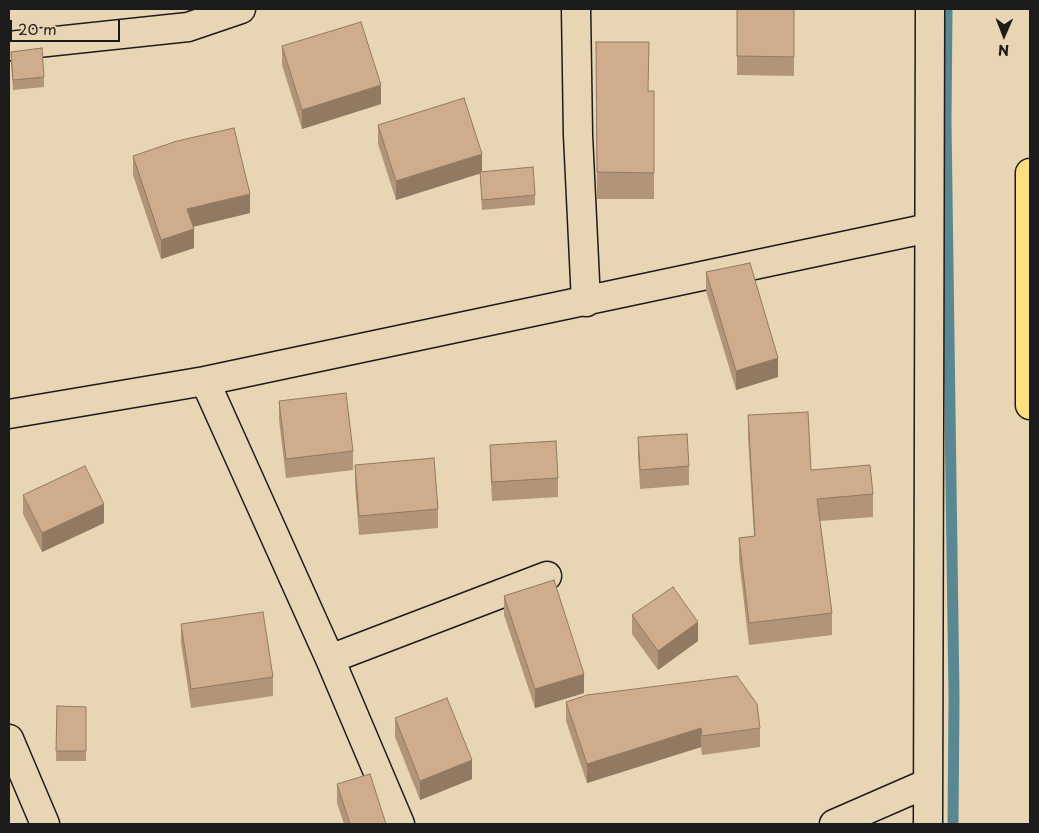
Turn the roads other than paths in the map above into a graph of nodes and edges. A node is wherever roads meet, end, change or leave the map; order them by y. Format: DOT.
graph roads {
  1 [pos="241,9"];
  2 [pos="576,9"];
  3 [pos="930,9"];
  4 [pos="9,46"];
  5 [pos="1030,173"];
  6 [pos="929,228"];
  7 [pos="586,302"];
  8 [pos="205,382"];
  9 [pos="1030,405"];
  10 [pos="9,414"];
  11 [pos="548,576"];
  12 [pos="330,659"];
  13 [pos="9,739"];
  14 [pos="928,783"];
  15 [pos="44,824"];
  16 [pos="400,824"];
  17 [pos="834,824"];
  18 [pos="928,824"];
  1 -- 4 [label="street"];
  2 -- 7 [label="street"];
  3 -- 6 [label="street"];
  5 -- 9 [label="highway"];
  6 -- 7 [label="street"];
  6 -- 14 [label="street"];
  7 -- 8 [label="street"];
  8 -- 10 [label="street"];
  8 -- 12 [label="street"];
  11 -- 12 [label="street"];
  12 -- 16 [label="street"];
  13 -- 15 [label="street"];
  14 -- 17 [label="street"];
  14 -- 18 [label="street"];
}
